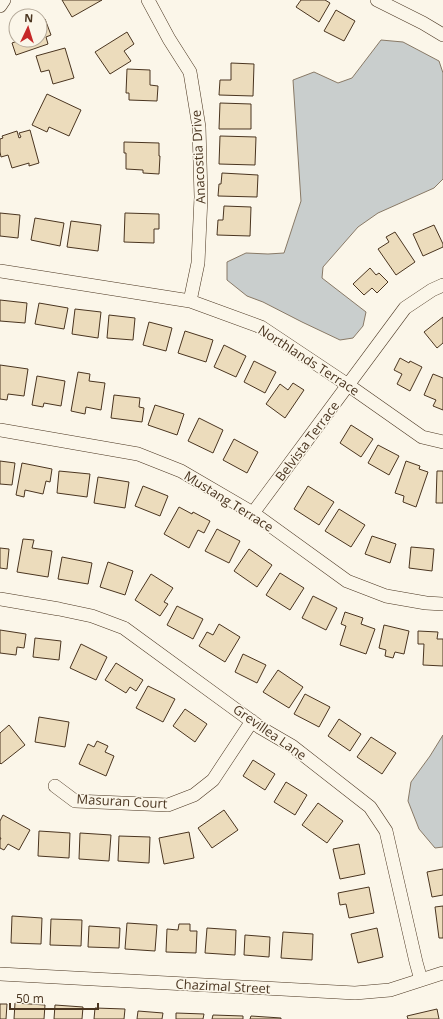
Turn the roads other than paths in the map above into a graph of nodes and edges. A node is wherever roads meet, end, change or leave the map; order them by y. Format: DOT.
graph roads {
  1 [pos="4,0"];
  2 [pos="148,0"];
  3 [pos="377,0"];
  4 [pos="0,6"];
  5 [pos="443,35"];
  6 [pos="0,271"];
  7 [pos="443,285"];
  8 [pos="190,301"];
  9 [pos="348,385"];
  10 [pos="0,430"];
  11 [pos="443,442"];
  12 [pos="253,513"];
  13 [pos="0,599"];
  14 [pos="443,604"];
  15 [pos="252,722"];
  16 [pos="55,786"];
  17 [pos="443,973"];
  18 [pos="0,974"];
  19 [pos="421,980"];
  1 -- 4 [label="street"];
  2 -- 8 [label="street, Anacostia Drive"];
  3 -- 5 [label="street"];
  6 -- 8 [label="street, Northlands Terrace"];
  7 -- 9 [label="street, Belvista Terrace"];
  8 -- 9 [label="street, Northlands Terrace"];
  9 -- 11 [label="street, Northlands Terrace"];
  9 -- 12 [label="street, Belvista Terrace"];
  10 -- 12 [label="street, Mustang Terrace"];
  12 -- 14 [label="street, Mustang Terrace"];
  13 -- 15 [label="street, Grevillea Lane"];
  15 -- 16 [label="street, Masuran Court"];
  15 -- 19 [label="street, Grevillea Lane"];
  17 -- 19 [label="street, Chazimal Street"];
  18 -- 19 [label="street, Chazimal Street"];
}
